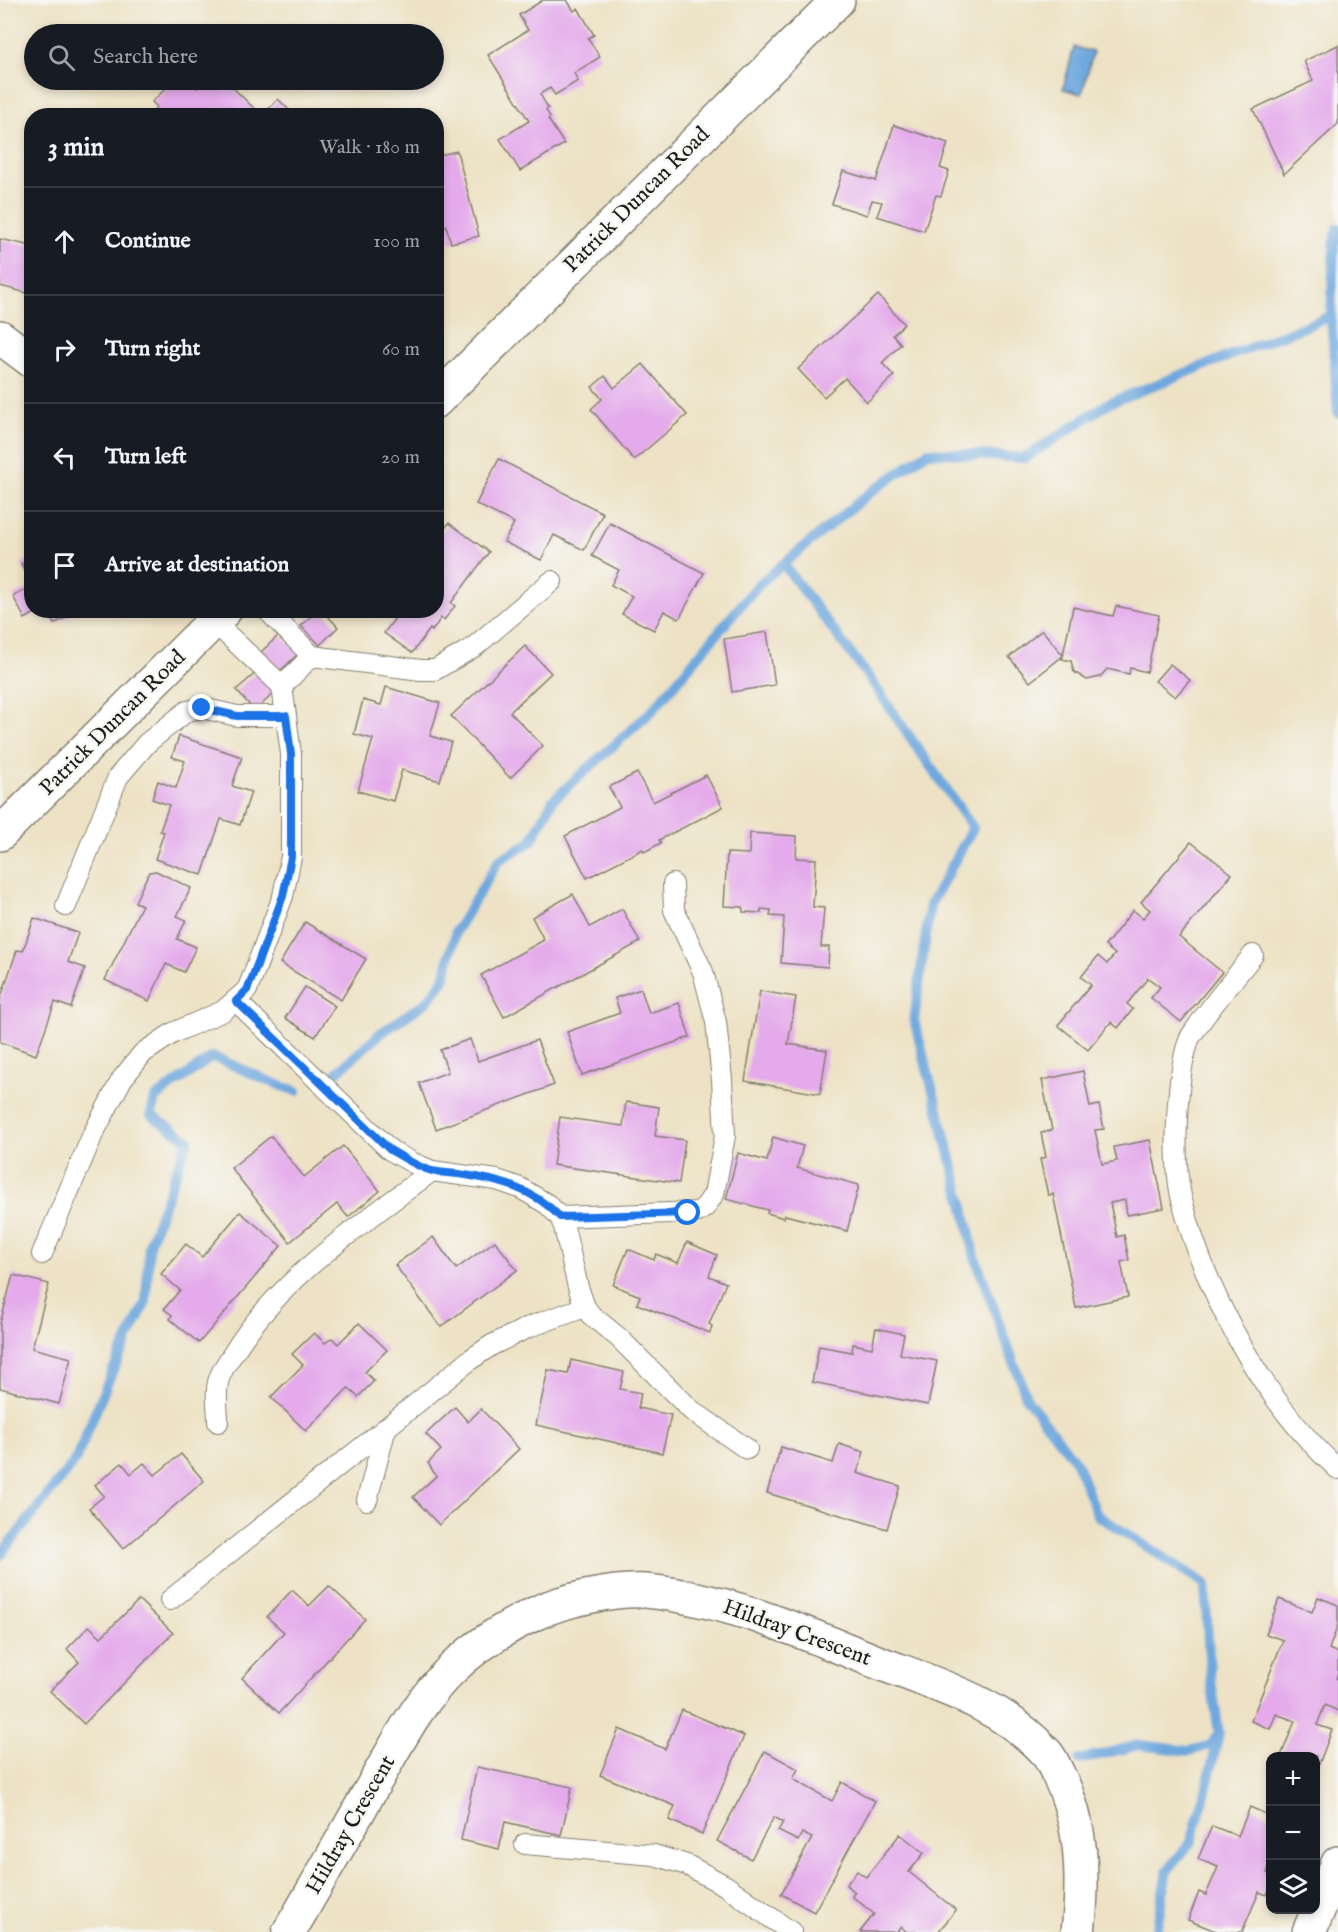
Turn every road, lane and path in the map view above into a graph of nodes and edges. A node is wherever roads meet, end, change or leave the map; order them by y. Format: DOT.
graph roads {
  1 [pos="838,0"];
  2 [pos="0,337"];
  3 [pos="24,355"];
  4 [pos="444,393"];
  5 [pos="552,581"];
  6 [pos="218,618"];
  7 [pos="222,618"];
  8 [pos="275,618"];
  9 [pos="312,656"];
  10 [pos="282,686"];
  11 [pos="286,716"];
  12 [pos="0,834"];
  13 [pos="672,884"];
  14 [pos="66,906"];
  15 [pos="1252,955"];
  16 [pos="236,1001"];
  17 [pos="432,1171"];
  18 [pos="560,1217"];
  19 [pos="42,1254"];
  20 [pos="585,1307"];
  21 [pos="218,1422"];
  22 [pos="387,1428"];
  23 [pos="747,1449"];
  24 [pos="1338,1469"];
  25 [pos="368,1500"];
  26 [pos="170,1600"];
  27 [pos="525,1844"];
  28 [pos="1338,1863"];
  29 [pos="289,1932"];
  30 [pos="791,1932"];
  31 [pos="1078,1932"];
  32 [pos="1309,1932"];
  1 -- 4 [label="street, Patrick Duncan Road"];
  2 -- 3 [label="street"];
  5 -- 9 [label="lane"];
  6 -- 12 [label="street, Patrick Duncan Road"];
  7 -- 10 [label="lane"];
  8 -- 9 [label="lane"];
  9 -- 10 [label="lane"];
  10 -- 11 [label="lane"];
  11 -- 14 [label="lane"];
  11 -- 16 [label="lane"];
  13 -- 18 [label="lane"];
  15 -- 24 [label="lane"];
  16 -- 17 [label="lane"];
  16 -- 19 [label="lane"];
  17 -- 18 [label="lane"];
  17 -- 21 [label="lane"];
  18 -- 20 [label="lane"];
  20 -- 22 [label="lane"];
  20 -- 23 [label="lane"];
  22 -- 25 [label="lane"];
  22 -- 26 [label="lane"];
  27 -- 30 [label="lane"];
  28 -- 32 [label="street"];
  29 -- 31 [label="street, Hildray Crescent"];
}
